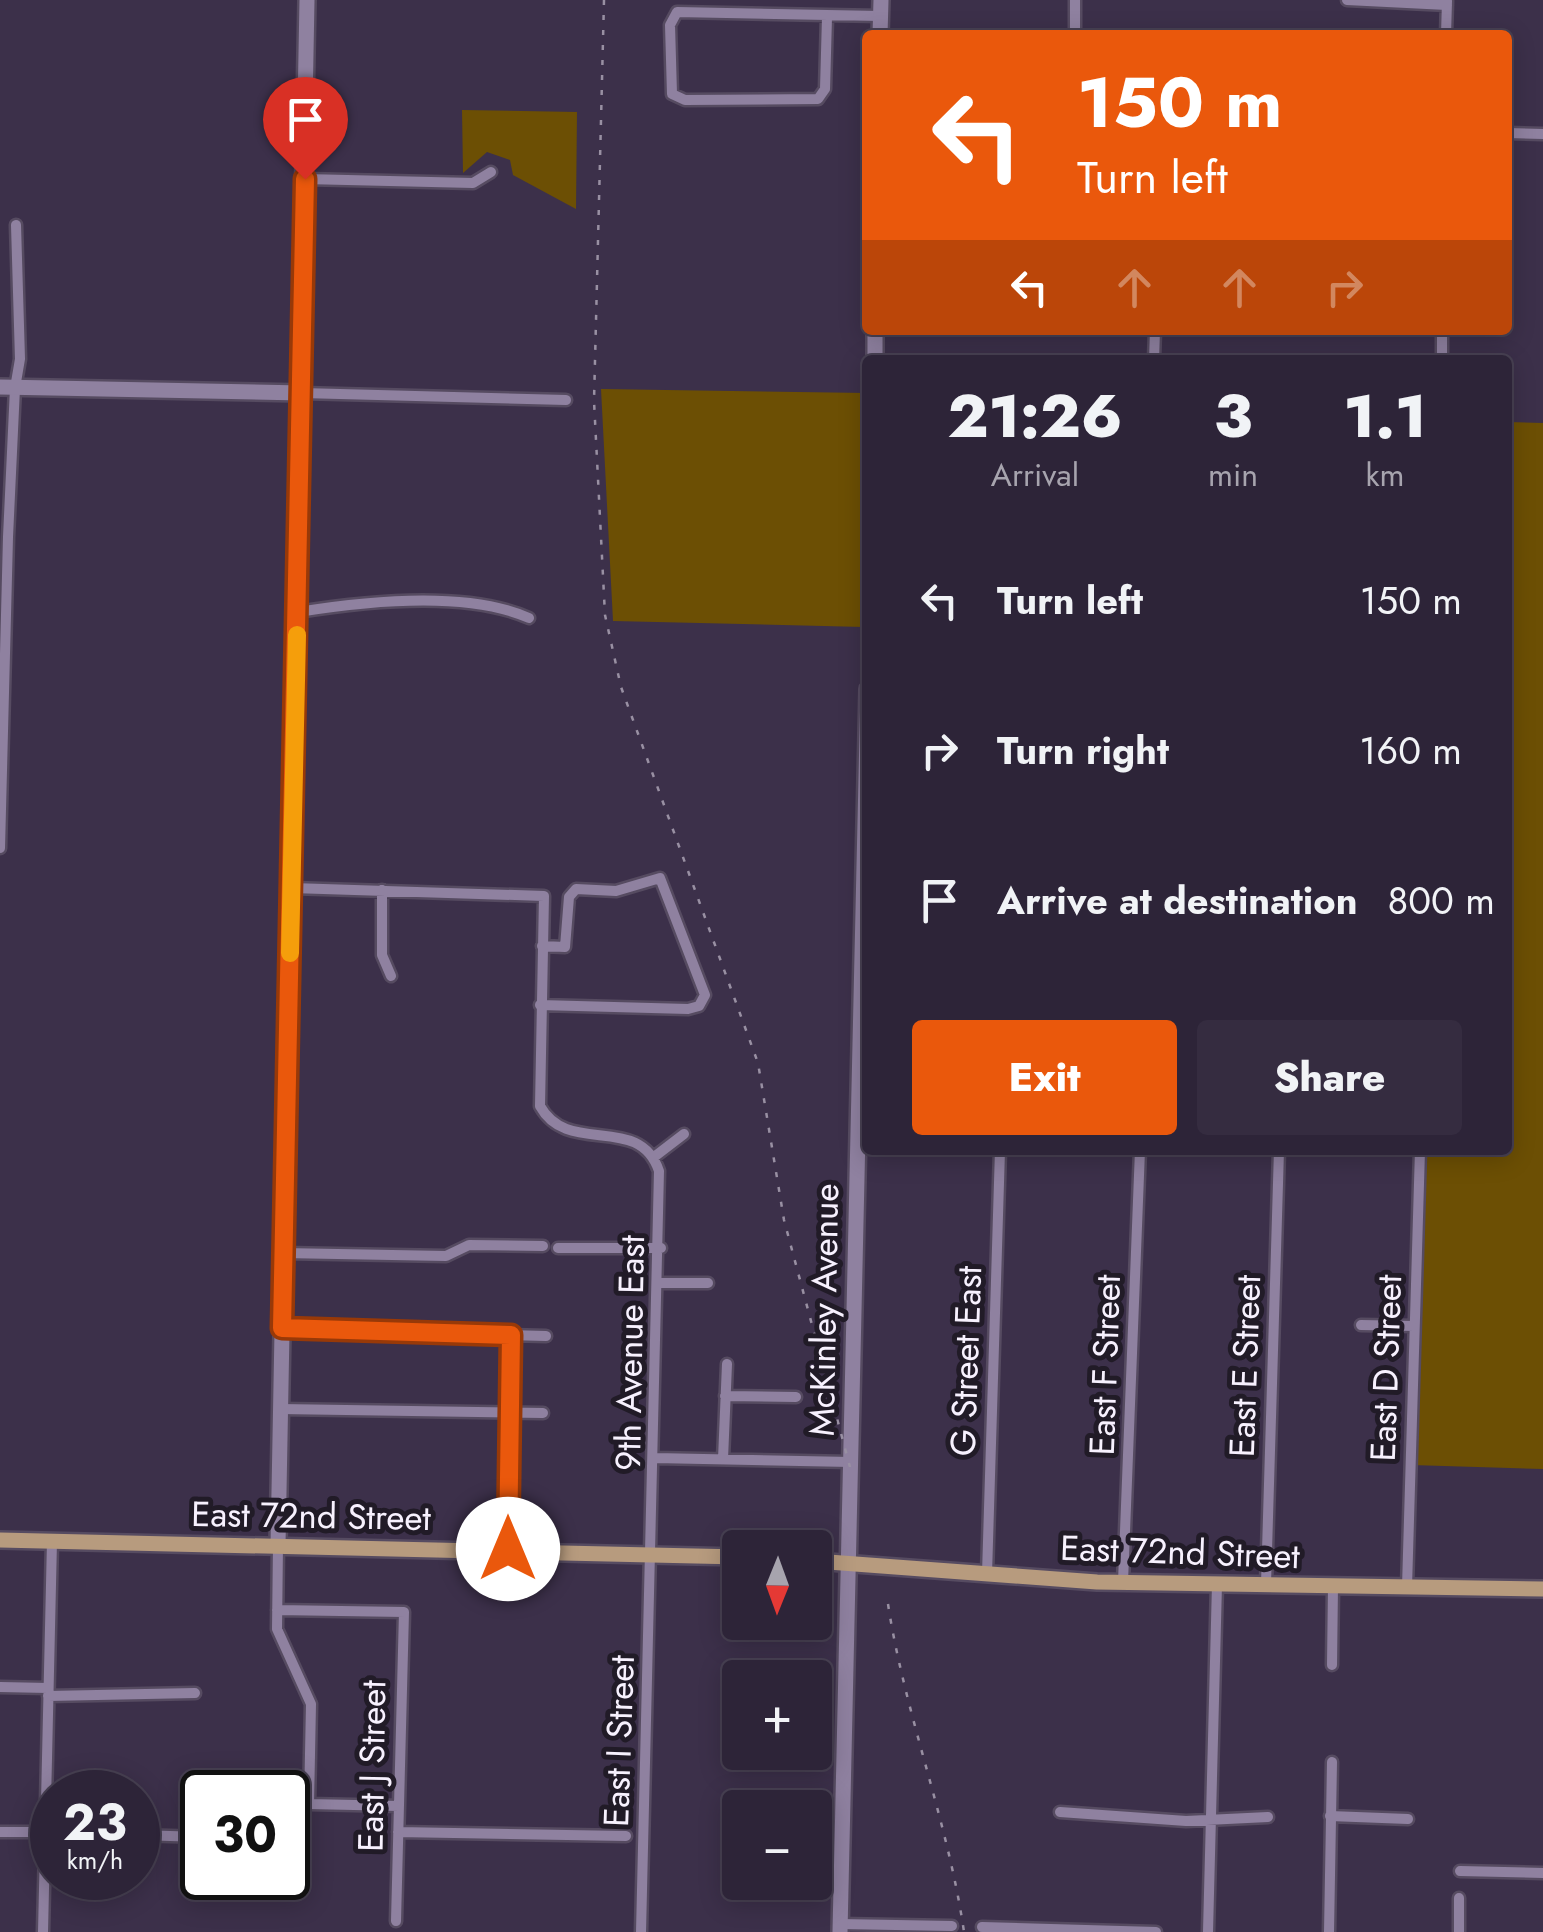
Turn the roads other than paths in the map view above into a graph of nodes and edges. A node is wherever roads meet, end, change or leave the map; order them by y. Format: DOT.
graph roads {
  1 [pos="307,0"];
  2 [pos="1075,0"];
  3 [pos="1348,0"];
  4 [pos="1447,2"];
  5 [pos="881,8"];
  6 [pos="827,17"];
  7 [pos="1074,30"];
  8 [pos="1446,30"];
  9 [pos="1512,133"];
  10 [pos="1543,134"];
  11 [pos="491,172"];
  12 [pos="305,179"];
  13 [pos="16,225"];
  14 [pos="7,388"];
  15 [pos="302,393"];
  16 [pos="566,400"];
  17 [pos="298,612"];
  18 [pos="529,618"];
  19 [pos="0,848"];
  20 [pos="292,888"];
  21 [pos="382,890"];
  22 [pos="542,946"];
  23 [pos="392,976"];
  24 [pos="540,1005"];
  25 [pos="684,1134"];
  26 [pos="862,1152"];
  27 [pos="1000,1155"];
  28 [pos="1140,1155"];
  29 [pos="1279,1155"];
  30 [pos="1420,1155"];
  31 [pos="654,1157"];
  32 [pos="543,1246"];
  33 [pos="558,1248"];
  34 [pos="660,1248"];
  35 [pos="283,1253"];
  36 [pos="660,1283"];
  37 [pos="708,1283"];
  38 [pos="1362,1325"];
  39 [pos="1414,1326"];
  40 [pos="282,1328"];
  41 [pos="511,1335"];
  42 [pos="546,1336"];
  43 [pos="727,1364"];
  44 [pos="724,1396"];
  45 [pos="796,1397"];
  46 [pos="280,1409"];
  47 [pos="510,1413"];
  48 [pos="543,1413"];
  49 [pos="655,1458"];
  50 [pos="723,1459"];
  51 [pos="850,1462"];
  52 [pos="0,1540"];
  53 [pos="52,1541"];
  54 [pos="278,1545"];
  55 [pos="508,1549"];
  56 [pos="652,1551"];
  57 [pos="722,1555"];
  58 [pos="832,1562"];
  59 [pos="849,1563"];
  60 [pos="987,1574"];
  61 [pos="1124,1582"];
  62 [pos="1217,1584"];
  63 [pos="1266,1584"];
  64 [pos="1333,1586"];
  65 [pos="1406,1587"];
  66 [pos="1543,1589"];
  67 [pos="277,1610"];
  68 [pos="1332,1665"];
  69 [pos="0,1688"];
  70 [pos="48,1692"];
  71 [pos="195,1693"];
  72 [pos="1332,1762"];
  73 [pos="49,1770"];
  74 [pos="399,1806"];
  75 [pos="1060,1812"];
  76 [pos="1330,1816"];
  77 [pos="1268,1817"];
  78 [pos="1408,1819"];
  79 [pos="1210,1820"];
  80 [pos="0,1832"];
  81 [pos="30,1832"];
  82 [pos="398,1832"];
  83 [pos="626,1836"];
  84 [pos="1460,1871"];
  85 [pos="1543,1873"];
  86 [pos="1459,1898"];
  87 [pos="44,1900"];
  88 [pos="396,1922"];
  89 [pos="952,1926"];
  90 [pos="982,1927"];
  91 [pos="840,1928"];
  92 [pos="42,1932"];
  93 [pos="642,1932"];
  94 [pos="1156,1932"];
  95 [pos="1208,1932"];
  96 [pos="1329,1932"];
  97 [pos="1459,1932"];
  1 -- 12 [label="street"];
  2 -- 7 [label="street"];
  3 -- 4 [label="street"];
  4 -- 8 [label="street"];
  5 -- 6 [label="street"];
  6 -- 6 [label="street"];
  9 -- 10 [label="street"];
  11 -- 12 [label="street"];
  12 -- 15 [label="street"];
  13 -- 14 [label="street"];
  14 -- 15 [label="street"];
  14 -- 19 [label="street"];
  15 -- 16 [label="street"];
  15 -- 17 [label="street"];
  17 -- 18 [label="street"];
  17 -- 20 [label="street"];
  20 -- 21 [label="street"];
  20 -- 35 [label="street"];
  21 -- 22 [label="street"];
  21 -- 23 [label="street"];
  22 -- 24 [label="street"];
  22 -- 24 [label="street"];
  24 -- 31 [label="street"];
  25 -- 31 [label="street"];
  26 -- 51 [label="street, McKinley Avenue"];
  27 -- 60 [label="street, G Street East"];
  28 -- 61 [label="street, East F Street"];
  29 -- 63 [label="street, East E Street"];
  30 -- 39 [label="street, East D Street"];
  31 -- 34 [label="street, 9th Avenue East"];
  32 -- 35 [label="street"];
  33 -- 34 [label="street"];
  34 -- 36 [label="street, 9th Avenue East"];
  35 -- 40 [label="street"];
  36 -- 37 [label="street"];
  36 -- 49 [label="street, 9th Avenue East"];
  38 -- 39 [label="street"];
  39 -- 65 [label="street, East D Street"];
  40 -- 41 [label="street"];
  40 -- 46 [label="street"];
  41 -- 42 [label="street"];
  41 -- 47 [label="street"];
  43 -- 44 [label="street"];
  44 -- 45 [label="street"];
  44 -- 50 [label="street"];
  46 -- 47 [label="street"];
  46 -- 54 [label="street"];
  47 -- 48 [label="street"];
  47 -- 55 [label="street"];
  49 -- 50 [label="street"];
  49 -- 56 [label="street, 9th Avenue East"];
  50 -- 51 [label="street"];
  51 -- 59 [label="street, McKinley Avenue"];
  52 -- 53 [label="main road, East 72nd Street"];
  53 -- 54 [label="main road, East 72nd Street"];
  53 -- 70 [label="street"];
  54 -- 55 [label="main road, East 72nd Street"];
  54 -- 67 [label="street"];
  55 -- 56 [label="main road, East 72nd Street"];
  56 -- 57 [label="main road, East 72nd Street"];
  56 -- 93 [label="street, East I Street"];
  58 -- 59 [label="main road, East 72nd Street"];
  59 -- 60 [label="main road, East 72nd Street"];
  59 -- 91 [label="street, McKinley Avenue"];
  60 -- 61 [label="main road, East 72nd Street"];
  61 -- 62 [label="main road, East 72nd Street"];
  62 -- 63 [label="main road, East 72nd Street"];
  62 -- 79 [label="street"];
  63 -- 64 [label="main road, East 72nd Street"];
  64 -- 65 [label="main road, East 72nd Street"];
  64 -- 68 [label="street"];
  65 -- 66 [label="main road, East 72nd Street"];
  67 -- 74 [label="street"];
  67 -- 74 [label="street, East J Street"];
  69 -- 70 [label="street"];
  70 -- 71 [label="street"];
  70 -- 73 [label="street"];
  72 -- 76 [label="street"];
  74 -- 82 [label="street, East J Street"];
  75 -- 79 [label="street"];
  76 -- 78 [label="street"];
  76 -- 96 [label="street"];
  77 -- 79 [label="street"];
  79 -- 95 [label="street"];
  80 -- 81 [label="street"];
  82 -- 83 [label="street"];
  82 -- 88 [label="street, East J Street"];
  84 -- 85 [label="street"];
  86 -- 97 [label="street"];
  87 -- 92 [label="street"];
  89 -- 91 [label="street"];
  90 -- 94 [label="street"];
}
